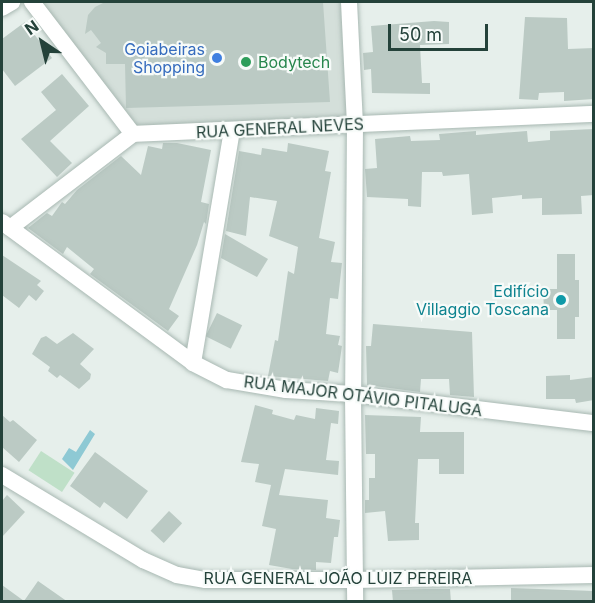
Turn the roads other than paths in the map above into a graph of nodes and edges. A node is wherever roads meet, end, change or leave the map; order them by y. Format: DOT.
graph roads {
  1 [pos="12,2"];
  2 [pos="32,2"];
  3 [pos="349,2"];
  4 [pos="2,9"];
  5 [pos="594,114"];
  6 [pos="355,124"];
  7 [pos="232,131"];
  8 [pos="133,134"];
  9 [pos="6,225"];
  10 [pos="193,363"];
  11 [pos="353,394"];
  12 [pos="594,423"];
  13 [pos="2,475"];
  14 [pos="594,575"];
  15 [pos="355,580"];
  16 [pos="355,602"];
  1 -- 4 [label="street"];
  2 -- 8 [label="street"];
  3 -- 6 [label="street"];
  5 -- 6 [label="street, RUA GENERAL NEVES"];
  6 -- 7 [label="street, RUA GENERAL NEVES"];
  6 -- 11 [label="street"];
  7 -- 8 [label="street, RUA GENERAL NEVES"];
  7 -- 10 [label="street"];
  8 -- 9 [label="street"];
  9 -- 10 [label="street, RUA MAJOR OTÁVIO PITALUGA"];
  10 -- 11 [label="street, RUA MAJOR OTÁVIO PITALUGA"];
  11 -- 12 [label="street, RUA MAJOR OTÁVIO PITALUGA"];
  11 -- 15 [label="street"];
  13 -- 15 [label="street, RUA GENERAL JOÃO LUIZ PEREIRA"];
  14 -- 15 [label="street, RUA GENERAL JOÃO LUIZ PEREIRA"];
  15 -- 16 [label="street"];
}
